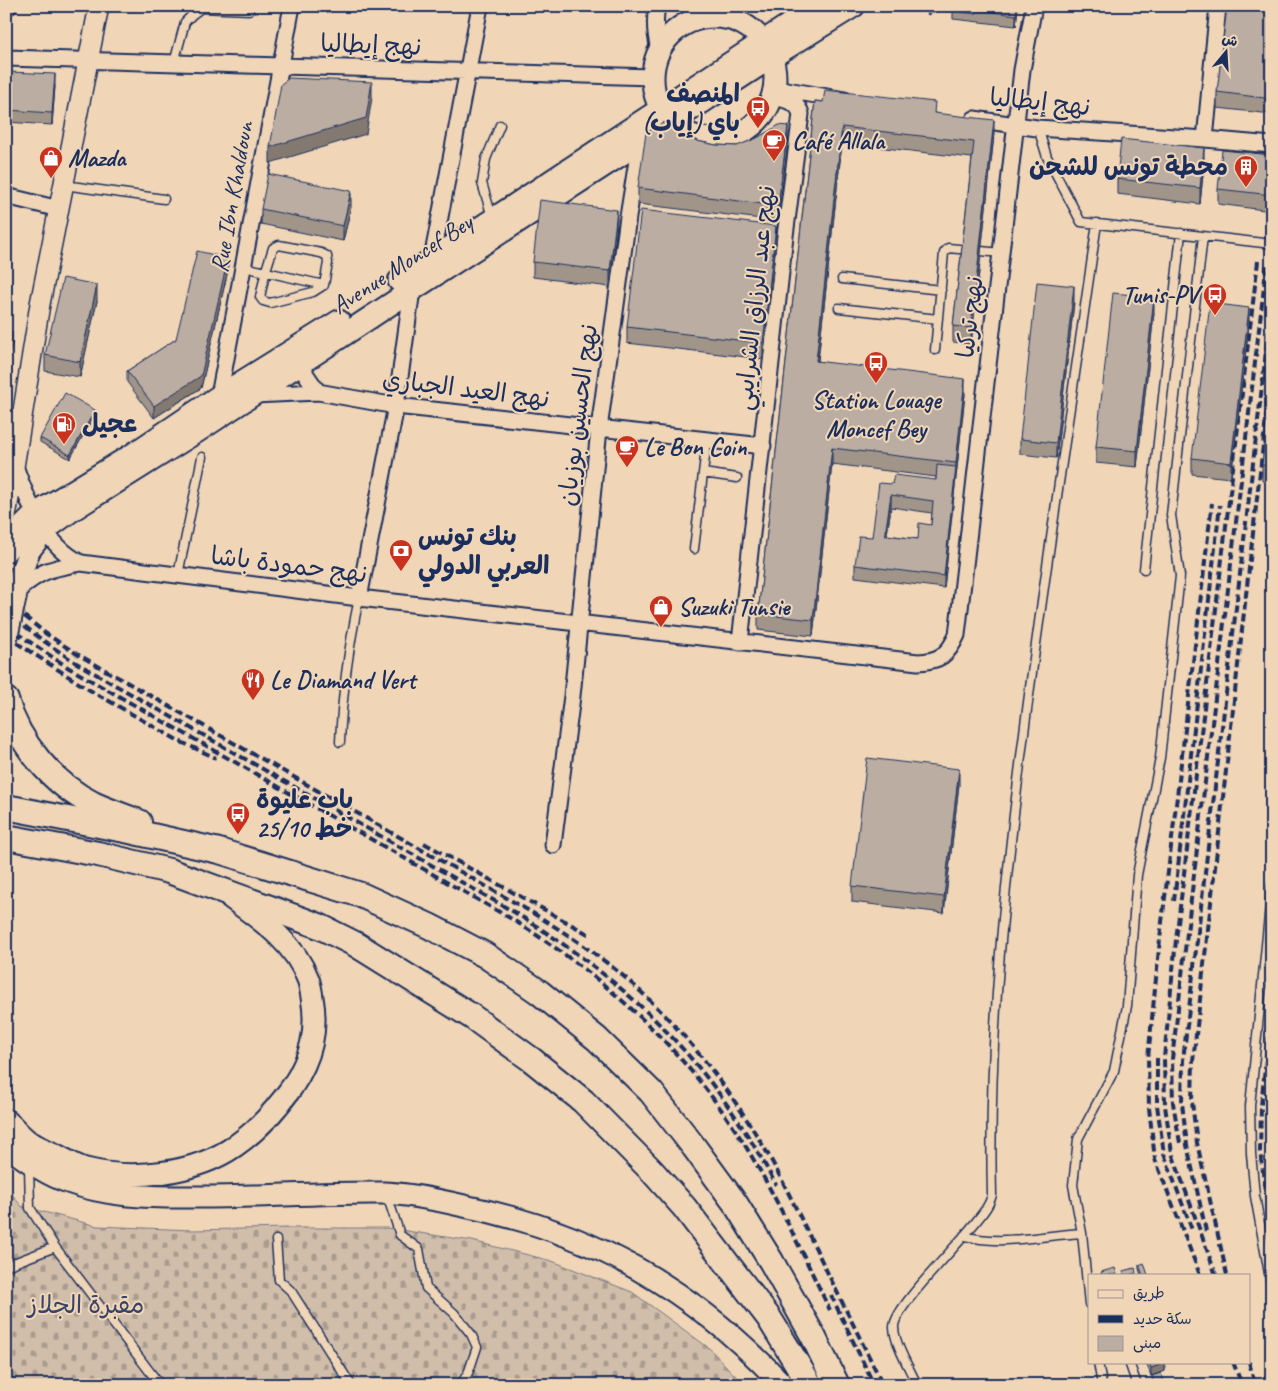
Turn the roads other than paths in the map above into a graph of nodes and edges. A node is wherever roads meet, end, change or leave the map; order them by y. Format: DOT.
graph roads {
  1 [pos="99,6"];
  2 [pos="292,6"];
  3 [pos="480,6"];
  4 [pos="657,6"];
  5 [pos="817,6"];
  6 [pos="854,6"];
  7 [pos="1034,6"];
  8 [pos="1218,6"];
  9 [pos="249,10"];
  10 [pos="659,48"];
  11 [pos="767,48"];
  12 [pos="6,58"];
  13 [pos="88,60"];
  14 [pos="174,63"];
  15 [pos="281,66"];
  16 [pos="469,71"];
  17 [pos="652,77"];
  18 [pos="774,92"];
  19 [pos="858,102"];
  20 [pos="666,115"];
  21 [pos="960,117"];
  22 [pos="1017,124"];
  23 [pos="500,125"];
  24 [pos="1037,128"];
  25 [pos="1205,139"];
  26 [pos="640,142"];
  27 [pos="1272,145"];
  28 [pos="64,185"];
  29 [pos="6,196"];
  30 [pos="164,199"];
  31 [pos="59,209"];
  32 [pos="610,214"];
  33 [pos="633,218"];
  34 [pos="493,219"];
  35 [pos="1097,224"];
  36 [pos="1181,233"];
  37 [pos="1203,236"];
  38 [pos="1272,244"];
  39 [pos="1002,253"];
  40 [pos="432,259"];
  41 [pos="244,267"];
  42 [pos="266,270"];
  43 [pos="842,279"];
  44 [pos="324,284"];
  45 [pos="412,290"];
  46 [pos="941,290"];
  47 [pos="839,308"];
  48 [pos="938,319"];
  49 [pos="935,350"];
  50 [pos="305,361"];
  51 [pos="318,392"];
  52 [pos="252,395"];
  53 [pos="219,396"];
  54 [pos="396,406"];
  55 [pos="14,417"];
  56 [pos="599,429"];
  57 [pos="707,440"];
  58 [pos="763,446"];
  59 [pos="202,457"];
  60 [pos="15,464"];
  61 [pos="703,473"];
  62 [pos="737,478"];
  63 [pos="6,518"];
  64 [pos="40,522"];
  65 [pos="694,550"];
  66 [pos="6,551"];
  67 [pos="81,563"];
  68 [pos="1144,569"];
  69 [pos="178,575"];
  70 [pos="16,595"];
  71 [pos="359,598"];
  72 [pos="578,624"];
  73 [pos="957,634"];
  74 [pos="6,640"];
  75 [pos="740,642"];
  76 [pos="6,700"];
  77 [pos="340,742"];
  78 [pos="6,807"];
  79 [pos="6,837"];
  80 [pos="553,845"];
  81 [pos="219,850"];
  82 [pos="1272,885"];
  83 [pos="221,890"];
  84 [pos="6,1120"];
  85 [pos="6,1145"];
  86 [pos="29,1163"];
  87 [pos="386,1193"];
  88 [pos="1082,1233"];
  89 [pos="964,1236"];
  90 [pos="276,1240"];
  91 [pos="55,1247"];
  92 [pos="6,1266"];
  93 [pos="1272,1290"];
  94 [pos="1088,1294"];
  95 [pos="1098,1364"];
  96 [pos="1131,1364"];
  97 [pos="160,1385"];
  98 [pos="351,1385"];
  99 [pos="461,1385"];
  100 [pos="783,1385"];
  101 [pos="810,1385"];
  102 [pos="837,1385"];
  103 [pos="917,1385"];
  104 [pos="1102,1385"];
  105 [pos="1138,1385"];
  1 -- 13 [label="street"];
  2 -- 15 [label="street, Rue Ibn Khaldoun"];
  3 -- 16 [label="street"];
  4 -- 10 [label="street"];
  5 -- 11 [label="main road, Avenue Moncef Bey"];
  6 -- 11 [label="main road, Avenue Moncef Bey"];
  7 -- 22 [label="street, نهج تركيا"];
  8 -- 25 [label="street"];
  9 -- 14 [label="lane"];
  10 -- 11 [label="main road"];
  10 -- 17 [label="main road"];
  11 -- 18 [label="main road"];
  11 -- 20 [label="main road, Avenue Moncef Bey"];
  12 -- 13 [label="street, نهج إيطاليا"];
  13 -- 14 [label="street, نهج إيطاليا"];
  13 -- 28 [label="street"];
  14 -- 15 [label="street, نهج إيطاليا"];
  15 -- 16 [label="street, نهج إيطاليا"];
  15 -- 41 [label="street, Rue Ibn Khaldoun"];
  16 -- 17 [label="street, نهج إيطاليا"];
  16 -- 40 [label="street"];
  17 -- 20 [label="main road"];
  18 -- 19 [label="street"];
  18 -- 20 [label="main road"];
  18 -- 58 [label="street, نهج عبد الرزاق الشرايبي"];
  20 -- 26 [label="main road, Avenue Moncef Bey"];
  20 -- 34 [label="main road, Avenue Moncef Bey"];
  21 -- 22 [label="street, نهج إيطاليا"];
  22 -- 24 [label="street, نهج إيطاليا"];
  22 -- 39 [label="street, نهج تركيا"];
  23 -- 34 [label="lane"];
  24 -- 25 [label="street, نهج إيطاليا"];
  24 -- 35 [label="lane"];
  25 -- 27 [label="street, نهج إيطاليا"];
  26 -- 33 [label="street, نهج الحسين بوزيان"];
  26 -- 45 [label="main road, Avenue Moncef Bey"];
  28 -- 30 [label="lane"];
  28 -- 31 [label="street"];
  29 -- 31 [label="street"];
  31 -- 55 [label="street"];
  32 -- 33 [label="street"];
  33 -- 56 [label="street, نهج الحسين بوزيان"];
  34 -- 40 [label="main road, Avenue Moncef Bey"];
  35 -- 36 [label="lane"];
  35 -- 89 [label="lane"];
  36 -- 37 [label="lane"];
  36 -- 68 [label="lane"];
  37 -- 38 [label="lane"];
  37 -- 88 [label="lane"];
  39 -- 46 [label="lane"];
  39 -- 73 [label="street, نهج تركيا"];
  40 -- 53 [label="main road, Avenue Moncef Bey"];
  41 -- 42 [label="lane"];
  41 -- 53 [label="street, Rue Ibn Khaldoun"];
  42 -- 44 [label="lane"];
  42 -- 44 [label="lane"];
  42 -- 44 [label="lane"];
  43 -- 46 [label="lane"];
  45 -- 50 [label="main road, Avenue Moncef Bey"];
  45 -- 54 [label="street"];
  46 -- 48 [label="lane"];
  47 -- 48 [label="lane"];
  48 -- 49 [label="lane"];
  50 -- 51 [label="street"];
  50 -- 52 [label="main road, Avenue Moncef Bey"];
  51 -- 52 [label="street, نهج العيد الجباري"];
  51 -- 54 [label="street, نهج العيد الجباري"];
  52 -- 64 [label="main road, Avenue Moncef Bey"];
  53 -- 64 [label="main road, Avenue Moncef Bey"];
  54 -- 56 [label="street, نهج العيد الجباري"];
  54 -- 71 [label="street"];
  55 -- 60 [label="street"];
  56 -- 57 [label="street, نهج العيد الجباري"];
  56 -- 72 [label="street, نهج الحسين بوزيان"];
  57 -- 58 [label="street, نهج العيد الجباري"];
  57 -- 61 [label="lane"];
  58 -- 75 [label="street, نهج عبد الرزاق الشرايبي"];
  59 -- 69 [label="lane"];
  60 -- 63 [label="street"];
  60 -- 64 [label="street, نهج حمودة باشا"];
  61 -- 62 [label="lane"];
  61 -- 65 [label="lane"];
  64 -- 66 [label="main road, Avenue Moncef Bey"];
  64 -- 67 [label="street, نهج حمودة باشا"];
  64 -- 70 [label="main road, Avenue Moncef Bey"];
  67 -- 69 [label="street, نهج حمودة باشا"];
  67 -- 70 [label="street"];
  69 -- 71 [label="street, نهج حمودة باشا"];
  70 -- 74 [label="main road, Avenue Moncef Bey, bridge"];
  71 -- 72 [label="street, نهج حمودة باشا"];
  71 -- 77 [label="lane"];
  72 -- 75 [label="street, نهج حمودة باشا"];
  72 -- 80 [label="street, نهج الحسين بوزيان"];
  73 -- 75 [label="street, نهج حمودة باشا"];
  76 -- 81 [label="main road"];
  78 -- 81 [label="main road"];
  79 -- 83 [label="main road"];
  81 -- 102 [label="main road"];
  82 -- 93 [label="lane"];
  83 -- 84 [label="main road"];
  83 -- 101 [label="main road"];
  85 -- 86 [label="main road"];
  86 -- 87 [label="main road"];
  86 -- 91 [label="lane"];
  87 -- 99 [label="lane"];
  87 -- 100 [label="main road"];
  88 -- 89 [label="lane"];
  88 -- 94 [label="lane"];
  89 -- 103 [label="lane"];
  90 -- 98 [label="lane"];
  91 -- 92 [label="lane"];
  91 -- 97 [label="lane"];
  95 -- 104 [label="lane"];
  96 -- 105 [label="lane"];
}
